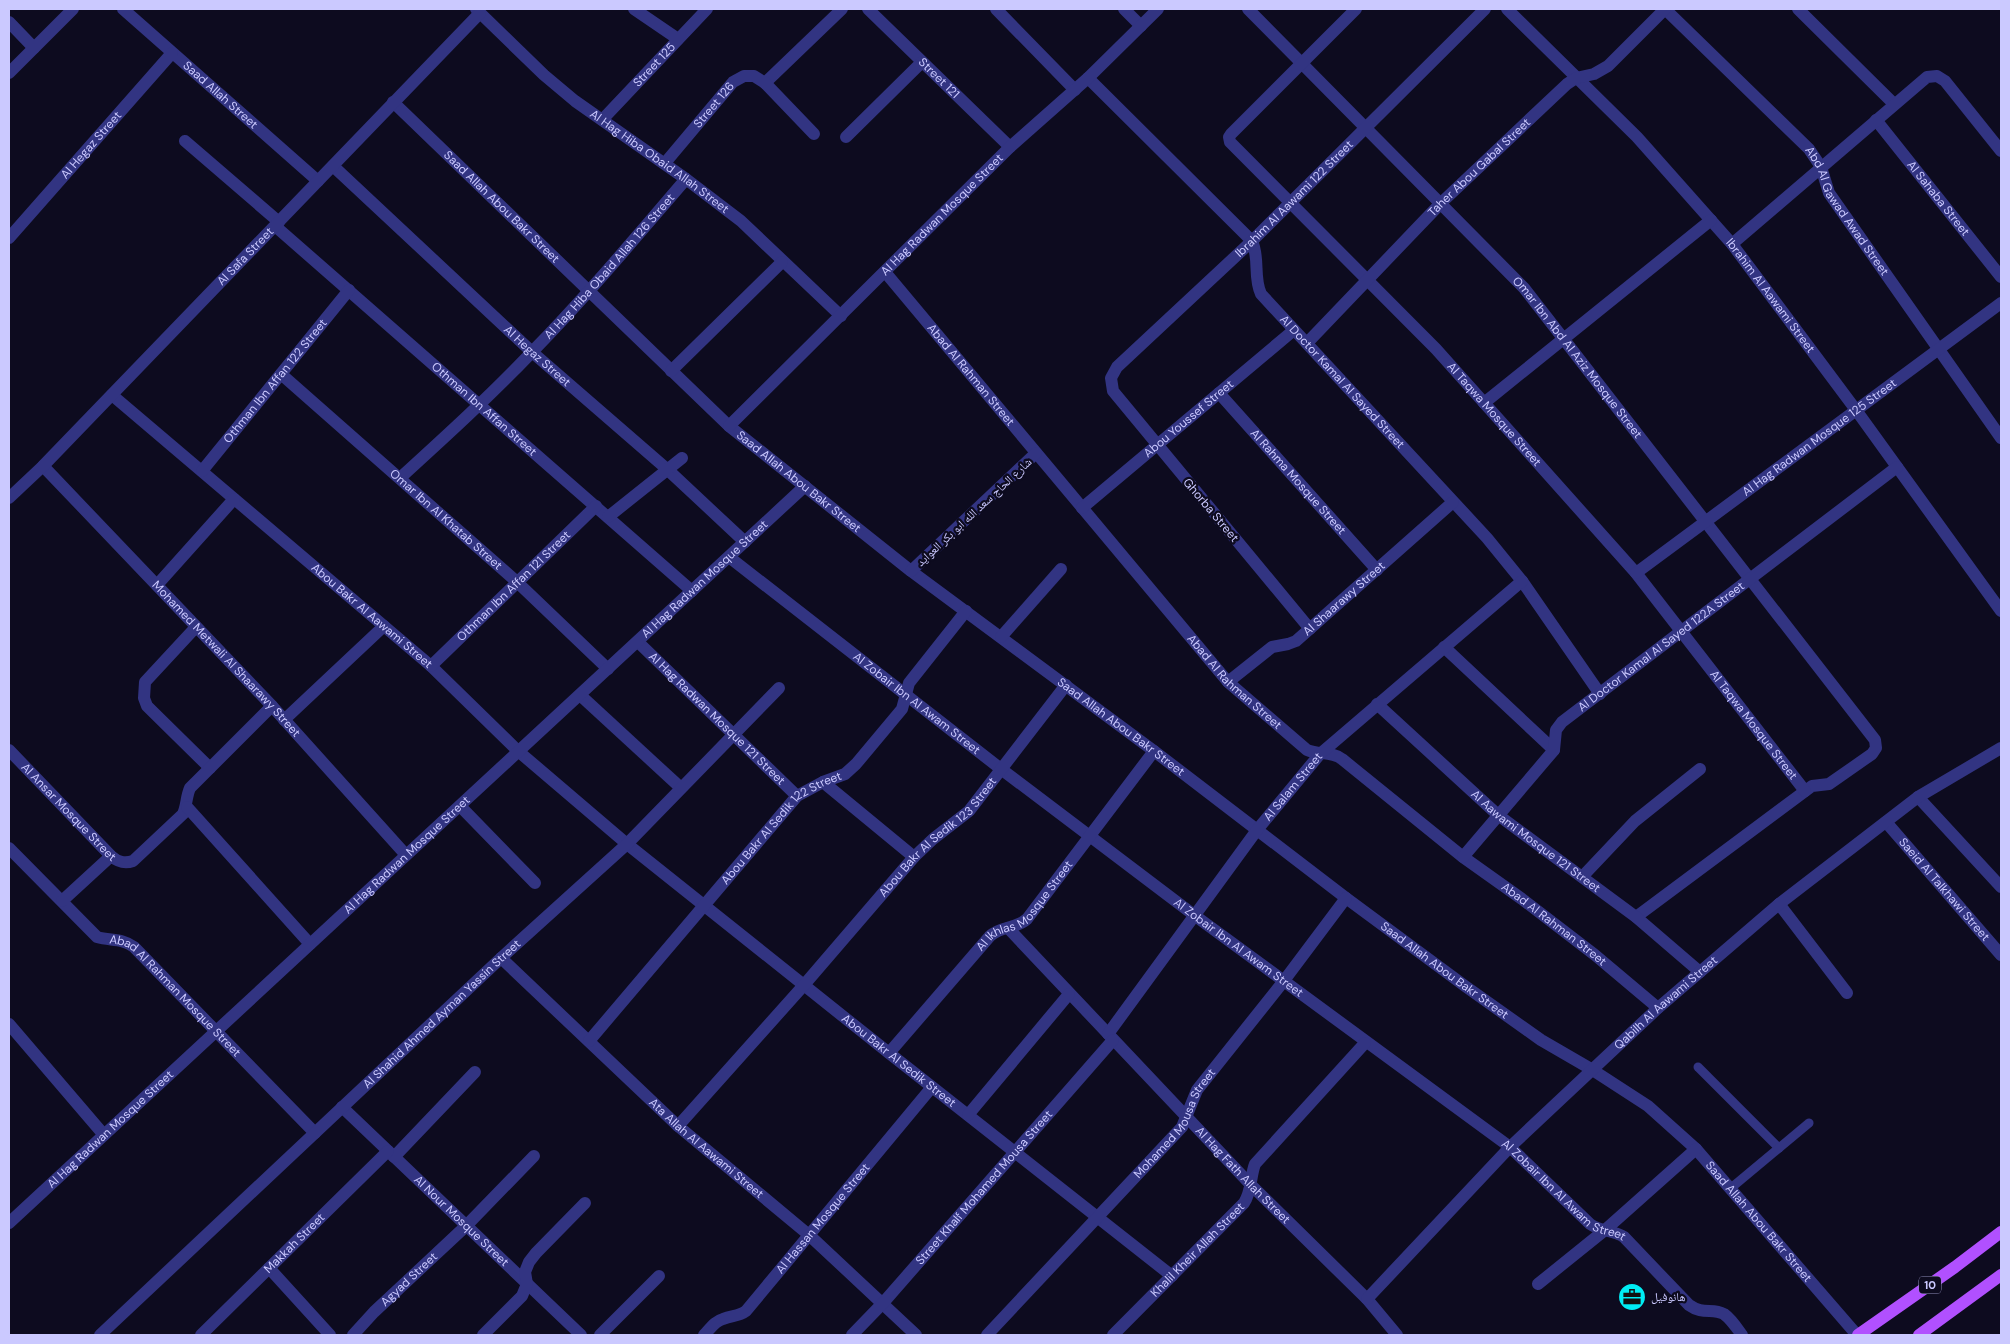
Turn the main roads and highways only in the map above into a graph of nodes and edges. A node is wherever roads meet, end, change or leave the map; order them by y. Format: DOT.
graph roads {
  1 [pos="2001,1232"];
  2 [pos="2001,1275"];
  3 [pos="1858,1335"];
  4 [pos="1919,1335"];
  1 -- 3 [label="main road, 10"];
  2 -- 4 [label="main road"];
}
